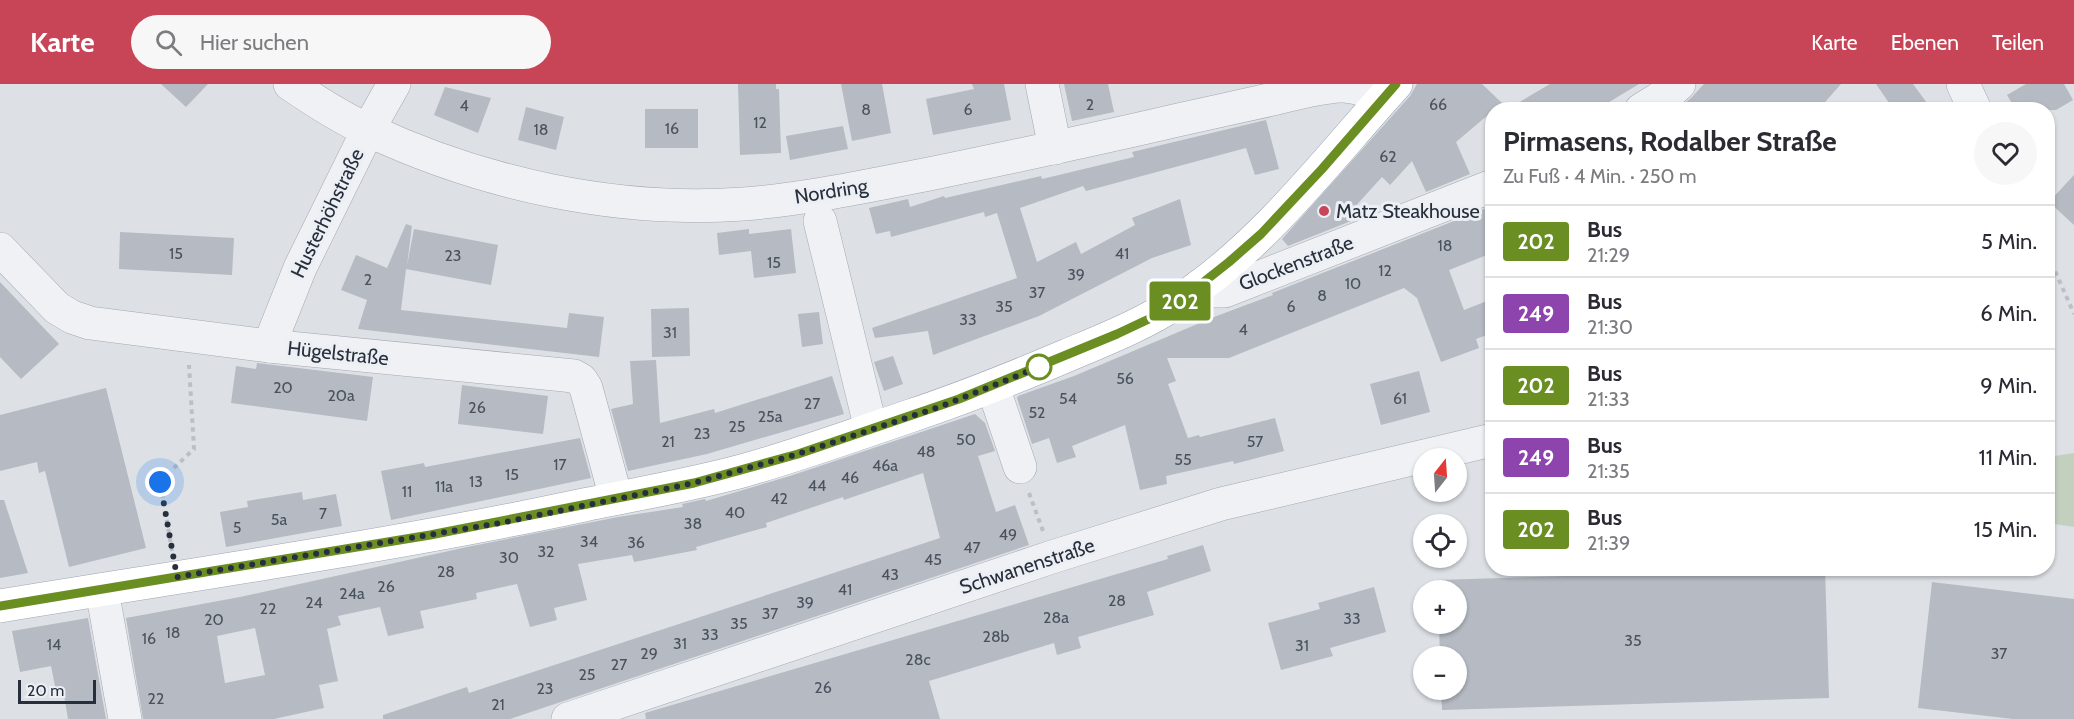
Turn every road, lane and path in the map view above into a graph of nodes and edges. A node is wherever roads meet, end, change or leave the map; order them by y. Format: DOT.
graph roads {
  1 [pos="290,84"];
  2 [pos="394,84"];
  3 [pos="1042,84"];
  4 [pos="1679,84"];
  5 [pos="1963,84"];
  6 [pos="1292,89"];
  7 [pos="1389,91"];
  8 [pos="1654,102"];
  9 [pos="1971,102"];
  10 [pos="368,130"];
  11 [pos="1054,148"];
  12 [pos="1485,189"];
  13 [pos="820,221"];
  14 [pos="0,249"];
  15 [pos="2055,271"];
  16 [pos="1200,286"];
  17 [pos="2074,314"];
  18 [pos="188,337"];
  19 [pos="269,346"];
  20 [pos="993,387"];
  21 [pos="871,429"];
  22 [pos="1485,442"];
  23 [pos="1020,467"];
  24 [pos="616,498"];
  25 [pos="1043,531"];
  26 [pos="177,577"];
  27 [pos="102,590"];
  28 [pos="0,606"];
  29 [pos="125,719"];
  30 [pos="568,719"];
  1 -- 10 [label="street, Nordring"];
  2 -- 10 [label="street, Husterhöhstraße"];
  3 -- 11 [label="street"];
  4 -- 8 [label="street"];
  5 -- 9 [label="street"];
  6 -- 7 [label="street, Nordring"];
  6 -- 11 [label="street, Nordring"];
  7 -- 16 [label="main road"];
  10 -- 11 [label="street, Nordring"];
  10 -- 19 [label="street, Husterhöhstraße"];
  12 -- 16 [label="street, Glockenstraße"];
  13 -- 21 [label="street"];
  14 -- 18 [label="street, Hügelstraße"];
  15 -- 17 [label="path"];
  16 -- 20 [label="main road"];
  18 -- 19 [label="street, Hügelstraße"];
  18 -- 26 [label="path"];
  19 -- 24 [label="street, Hügelstraße"];
  20 -- 21 [label="main road"];
  20 -- 23 [label="street"];
  21 -- 24 [label="main road"];
  22 -- 30 [label="street, Schwanenstraße"];
  23 -- 25 [label="path"];
  24 -- 26 [label="main road"];
  26 -- 27 [label="main road"];
  27 -- 28 [label="main road"];
  27 -- 29 [label="street"];
}
